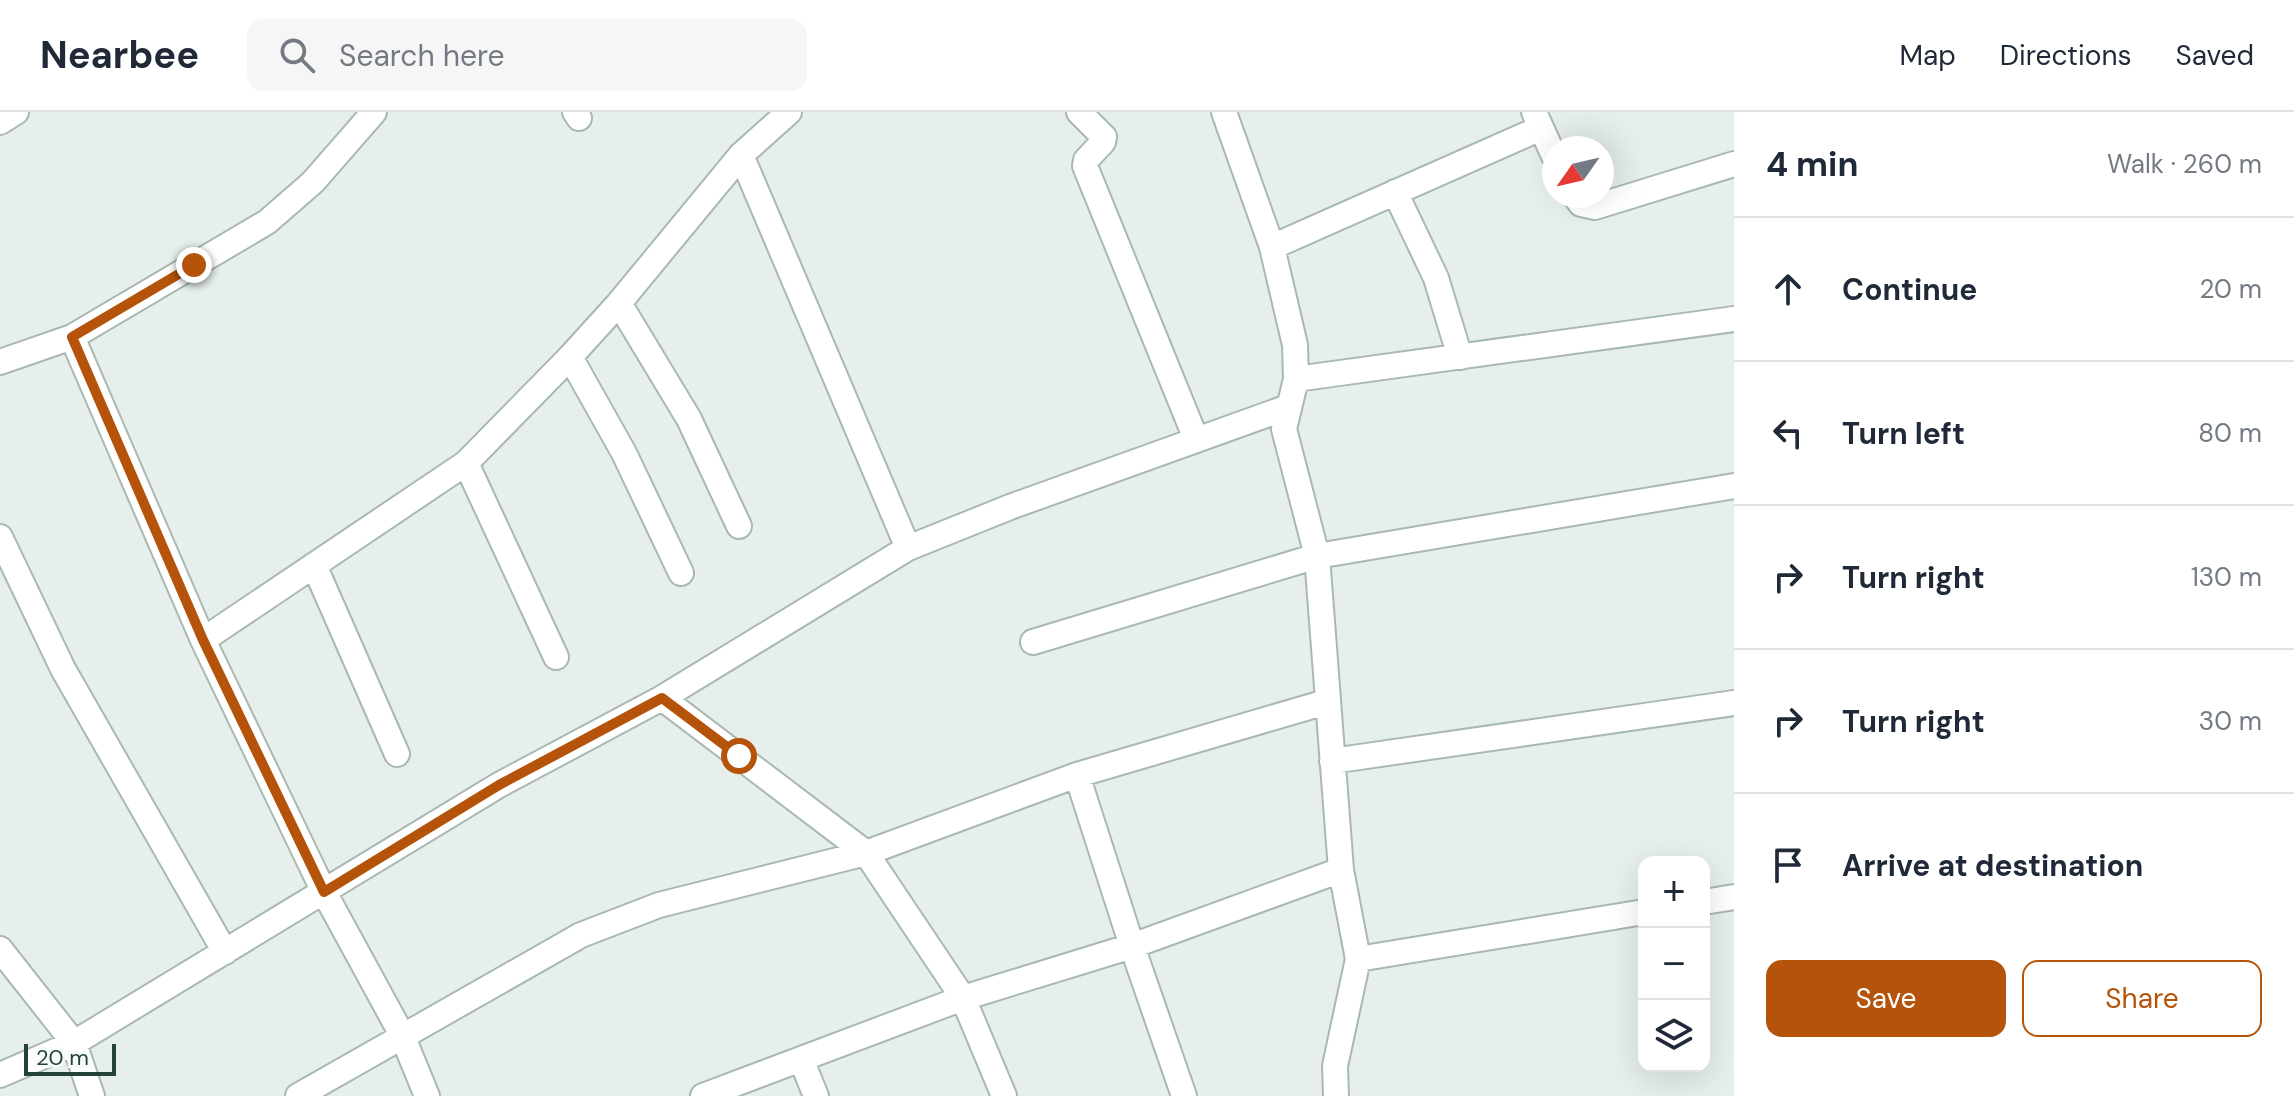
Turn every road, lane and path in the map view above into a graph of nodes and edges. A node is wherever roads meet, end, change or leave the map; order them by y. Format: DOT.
graph roads {
  1 [pos="16,112"];
  2 [pos="374,112"];
  3 [pos="789,112"];
  4 [pos="1079,112"];
  5 [pos="1224,112"];
  6 [pos="1537,120"];
  7 [pos="0,122"];
  8 [pos="741,155"];
  9 [pos="1734,164"];
  10 [pos="1395,192"];
  11 [pos="1614,201"];
  12 [pos="1272,247"];
  13 [pos="619,303"];
  14 [pos="1734,319"];
  15 [pos="72,337"];
  16 [pos="570,357"];
  17 [pos="1460,357"];
  18 [pos="0,362"];
  19 [pos="1296,379"];
  20 [pos="1288,407"];
  21 [pos="1196,439"];
  22 [pos="466,463"];
  23 [pos="1734,486"];
  24 [pos="739,526"];
  25 [pos="0,537"];
  26 [pos="908,548"];
  27 [pos="1317,556"];
  28 [pos="314,565"];
  29 [pos="681,573"];
  30 [pos="203,640"];
  31 [pos="1033,642"];
  32 [pos="556,657"];
  33 [pos="662,698"];
  34 [pos="1326,702"];
  35 [pos="1734,703"];
  36 [pos="397,754"];
  37 [pos="1332,761"];
  38 [pos="1077,775"];
  39 [pos="866,853"];
  40 [pos="1341,870"];
  41 [pos="324,892"];
  42 [pos="1734,897"];
  43 [pos="1710,901"];
  44 [pos="1638,913"];
  45 [pos="1132,946"];
  46 [pos="0,949"];
  47 [pos="225,952"];
  48 [pos="1358,959"];
  49 [pos="963,998"];
  50 [pos="402,1035"];
  51 [pos="74,1043"];
  52 [pos="801,1059"];
  53 [pos="0,1075"];
  54 [pos="92,1096"];
  55 [pos="298,1096"];
  56 [pos="427,1096"];
  57 [pos="703,1096"];
  58 [pos="816,1096"];
  59 [pos="1004,1096"];
  60 [pos="1184,1096"];
  61 [pos="1336,1096"];
  1 -- 7 [label="street"];
  2 -- 15 [label="street"];
  3 -- 8 [label="street"];
  4 -- 21 [label="street"];
  5 -- 12 [label="street"];
  6 -- 10 [label="street"];
  8 -- 13 [label="street"];
  8 -- 26 [label="street"];
  9 -- 11 [label="street"];
  10 -- 12 [label="street"];
  10 -- 17 [label="street"];
  12 -- 19 [label="street"];
  13 -- 16 [label="street"];
  13 -- 24 [label="street"];
  14 -- 17 [label="street"];
  15 -- 18 [label="street"];
  15 -- 30 [label="street"];
  16 -- 22 [label="street"];
  16 -- 29 [label="street"];
  17 -- 19 [label="street"];
  19 -- 20 [label="street"];
  20 -- 21 [label="street"];
  20 -- 27 [label="street"];
  21 -- 26 [label="street"];
  22 -- 28 [label="street"];
  22 -- 32 [label="street"];
  23 -- 27 [label="street"];
  25 -- 47 [label="street"];
  26 -- 33 [label="street"];
  27 -- 31 [label="street"];
  27 -- 34 [label="street"];
  28 -- 30 [label="street"];
  28 -- 36 [label="street"];
  30 -- 41 [label="street"];
  33 -- 39 [label="street"];
  33 -- 41 [label="street"];
  34 -- 37 [label="street"];
  34 -- 38 [label="street"];
  35 -- 37 [label="street"];
  37 -- 40 [label="street"];
  38 -- 39 [label="street"];
  38 -- 45 [label="street"];
  39 -- 49 [label="street"];
  39 -- 50 [label="street"];
  40 -- 45 [label="street"];
  40 -- 48 [label="street"];
  41 -- 47 [label="street"];
  41 -- 50 [label="street"];
  42 -- 43 [label="street"];
  44 -- 48 [label="street"];
  45 -- 49 [label="street"];
  45 -- 60 [label="street"];
  46 -- 51 [label="street"];
  47 -- 51 [label="street"];
  48 -- 61 [label="street"];
  49 -- 52 [label="street"];
  49 -- 59 [label="street"];
  50 -- 55 [label="street"];
  50 -- 56 [label="street"];
  51 -- 53 [label="street"];
  51 -- 54 [label="street"];
  52 -- 57 [label="street"];
  52 -- 58 [label="street"];
}
